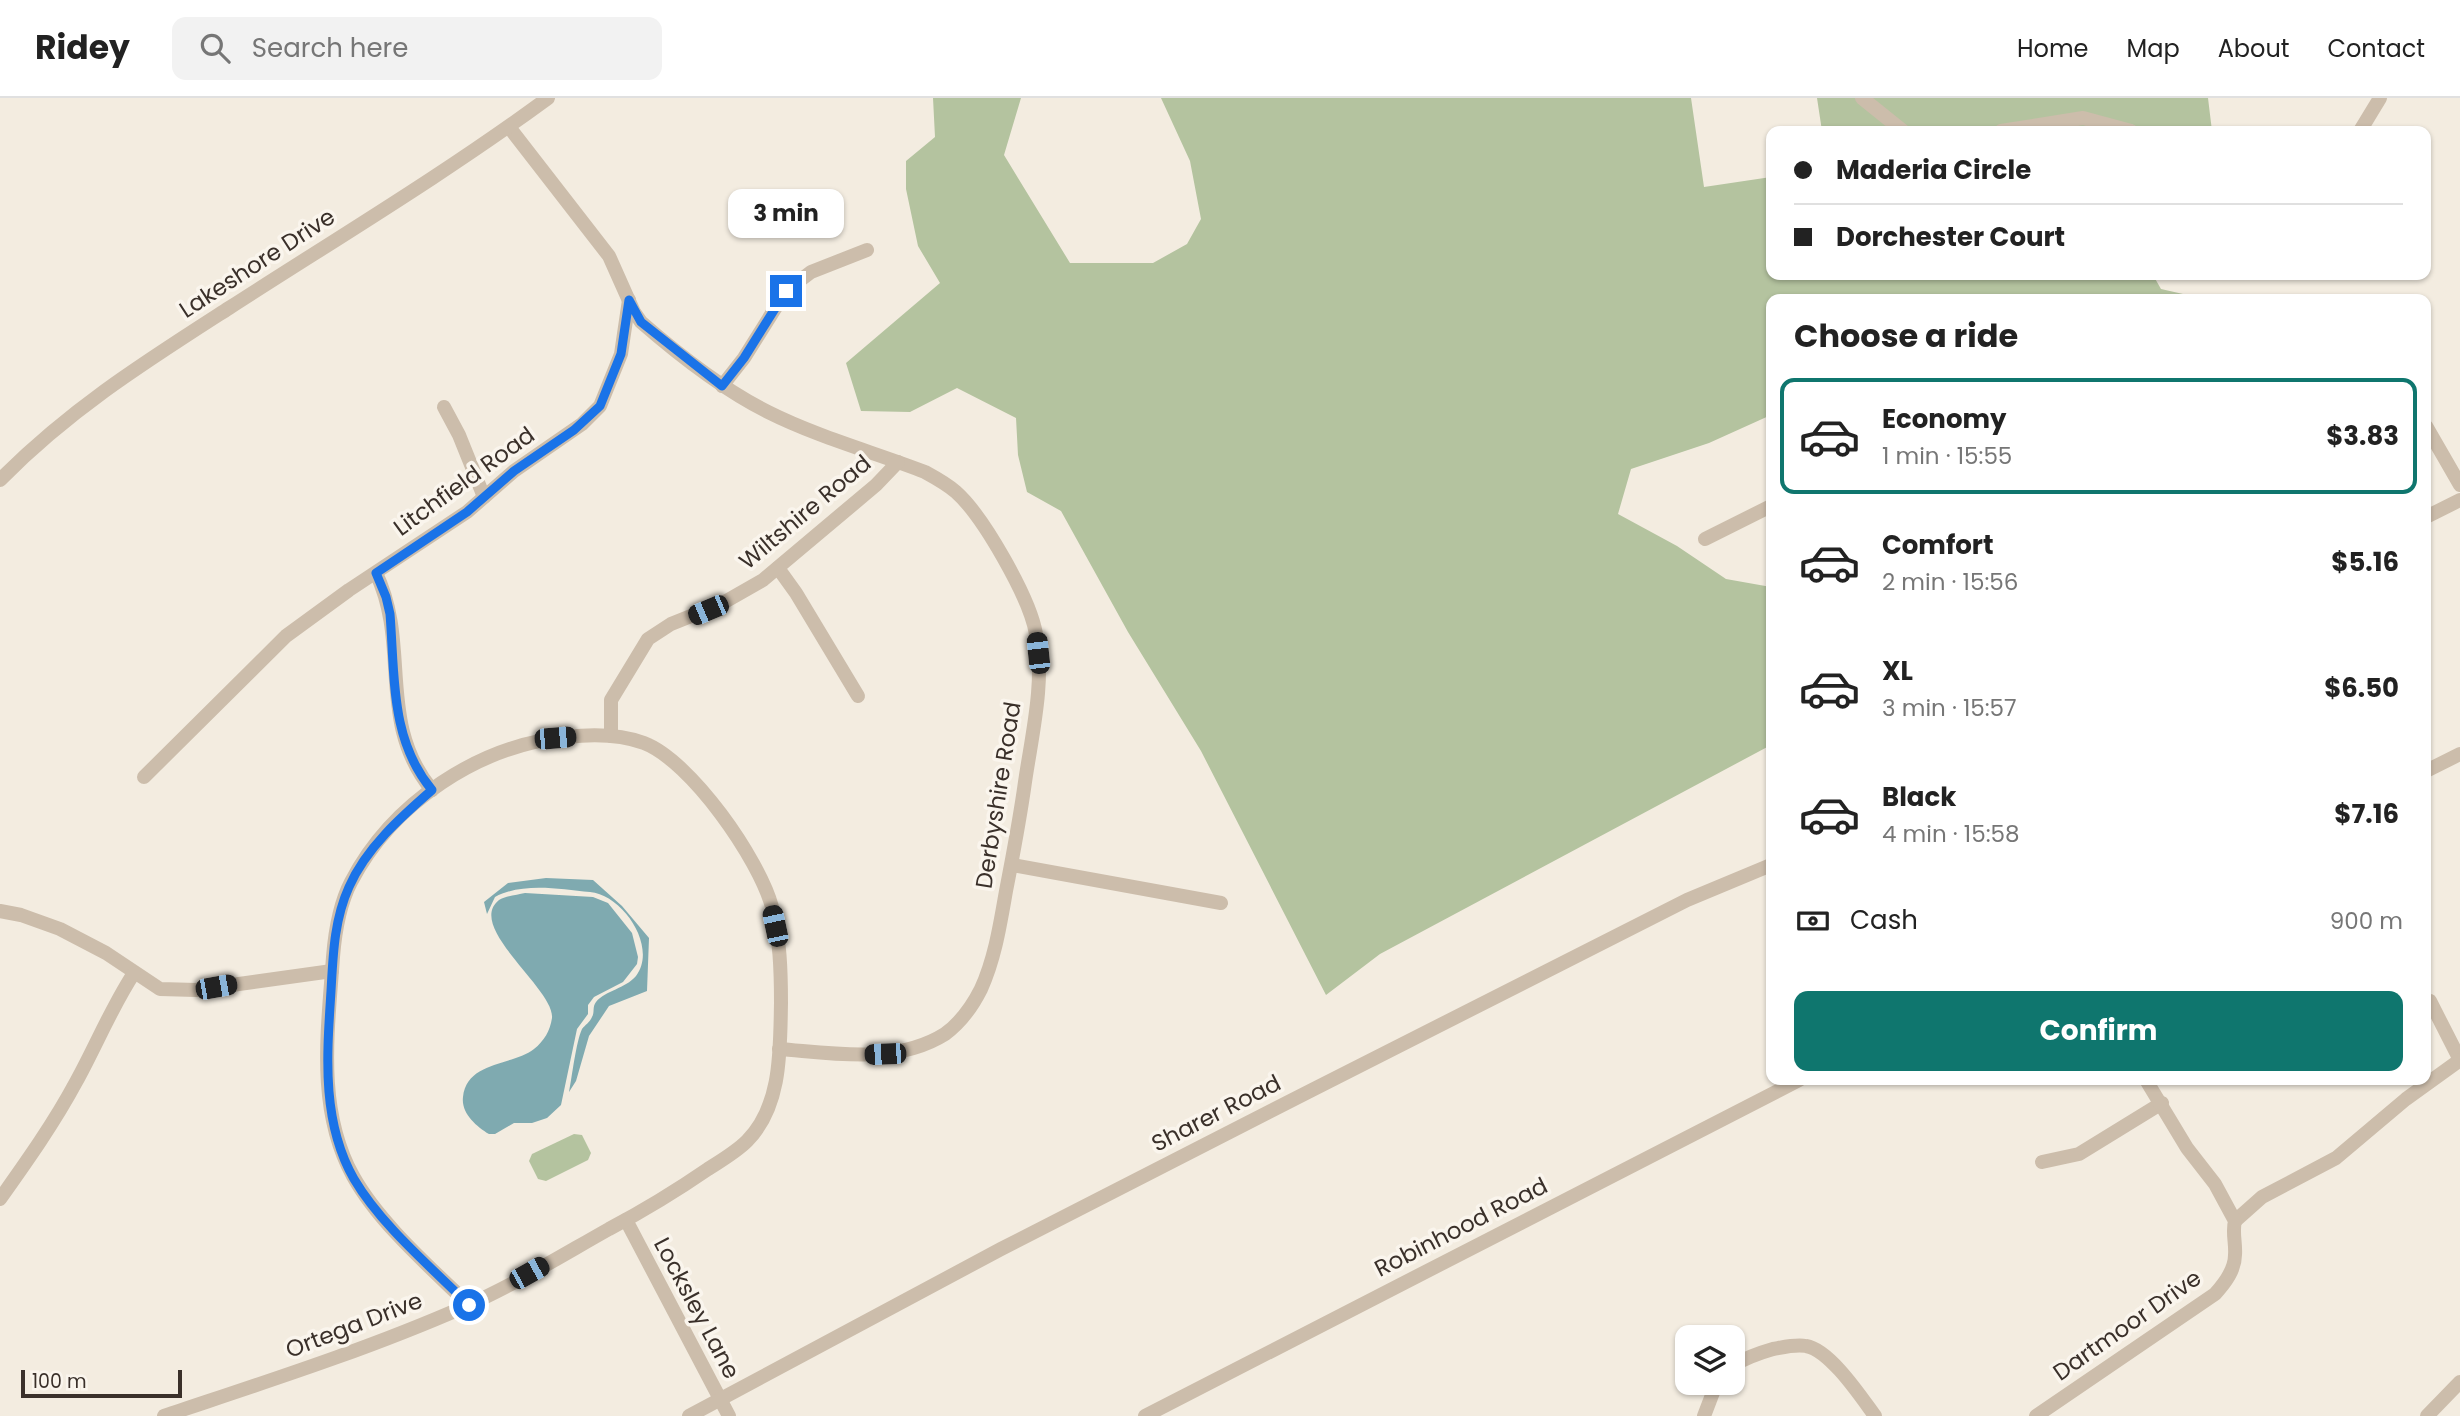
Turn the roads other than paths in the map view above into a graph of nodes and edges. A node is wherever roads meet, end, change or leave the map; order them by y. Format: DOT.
graph roads {
  1 [pos="548,98"];
  2 [pos="1862,98"];
  3 [pos="2381,98"];
  4 [pos="1897,126"];
  5 [pos="2033,126"];
  6 [pos="2113,126"];
  7 [pos="2363,126"];
  8 [pos="509,127"];
  9 [pos="867,250"];
  10 [pos="629,300"];
  11 [pos="722,386"];
  12 [pos="444,407"];
  13 [pos="2431,435"];
  14 [pos="898,462"];
  15 [pos="0,480"];
  16 [pos="2460,485"];
  17 [pos="484,497"];
  18 [pos="2460,500"];
  19 [pos="1766,508"];
  20 [pos="2431,514"];
  21 [pos="1705,539"];
  22 [pos="778,568"];
  23 [pos="376,573"];
  24 [pos="858,696"];
  25 [pos="611,736"];
  26 [pos="2460,754"];
  27 [pos="2431,768"];
  28 [pos="144,776"];
  29 [pos="432,790"];
  30 [pos="1012,866"];
  31 [pos="1766,867"];
  32 [pos="1222,903"];
  33 [pos="0,911"];
  34 [pos="332,971"];
  35 [pos="134,973"];
  36 [pos="2431,1003"];
  37 [pos="779,1049"];
  38 [pos="2460,1060"];
  39 [pos="2431,1081"];
  40 [pos="1789,1085"];
  41 [pos="2149,1085"];
  42 [pos="2425,1085"];
  43 [pos="2161,1103"];
  44 [pos="2042,1162"];
  45 [pos="0,1199"];
  46 [pos="626,1220"];
  47 [pos="2235,1221"];
  48 [pos="469,1305"];
  49 [pos="1745,1360"];
  50 [pos="2460,1382"];
  51 [pos="1712,1395"];
  52 [pos="720,1399"];
  53 [pos="164,1416"];
  54 [pos="689,1416"];
  55 [pos="729,1416"];
  56 [pos="1145,1416"];
  57 [pos="1704,1416"];
  58 [pos="1875,1416"];
  59 [pos="2036,1416"];
  60 [pos="2427,1416"];
  1 -- 8 [label="street, Lakeshore Drive"];
  2 -- 4 [label="street"];
  3 -- 7 [label="street"];
  5 -- 6 [label="street"];
  8 -- 10 [label="street"];
  8 -- 15 [label="street, Lakeshore Drive"];
  9 -- 11 [label="street"];
  10 -- 11 [label="street, Derbyshire Road"];
  10 -- 17 [label="street, Litchfield Road"];
  11 -- 14 [label="street, Derbyshire Road"];
  12 -- 17 [label="street"];
  13 -- 16 [label="street"];
  14 -- 22 [label="street, Wiltshire Road"];
  14 -- 30 [label="street, Derbyshire Road"];
  17 -- 23 [label="street, Litchfield Road"];
  18 -- 20 [label="street"];
  19 -- 21 [label="street"];
  22 -- 24 [label="street"];
  22 -- 25 [label="street, Wiltshire Road"];
  23 -- 28 [label="street, Litchfield Road"];
  23 -- 29 [label="street"];
  25 -- 29 [label="street, Ortega Drive"];
  25 -- 37 [label="street, Ortega Drive"];
  26 -- 27 [label="street"];
  29 -- 34 [label="street, Ortega Drive"];
  30 -- 32 [label="street"];
  30 -- 37 [label="street, Derbyshire Road"];
  31 -- 52 [label="street, Sharer Road"];
  33 -- 35 [label="street"];
  34 -- 35 [label="street"];
  34 -- 48 [label="street, Ortega Drive"];
  35 -- 45 [label="street"];
  36 -- 38 [label="street"];
  37 -- 46 [label="street, Ortega Drive"];
  38 -- 39 [label="street"];
  40 -- 56 [label="street, Robinhood Road"];
  41 -- 43 [label="street, Dartmoor Drive"];
  42 -- 47 [label="street"];
  43 -- 44 [label="street"];
  43 -- 47 [label="street, Dartmoor Drive"];
  46 -- 48 [label="street, Ortega Drive"];
  46 -- 52 [label="street, Locksley Lane"];
  47 -- 59 [label="street, Dartmoor Drive"];
  48 -- 53 [label="street, Ortega Drive"];
  49 -- 58 [label="street"];
  50 -- 60 [label="street"];
  51 -- 57 [label="street"];
  52 -- 54 [label="street, Sharer Road"];
  52 -- 55 [label="street, Locksley Lane"];
}
